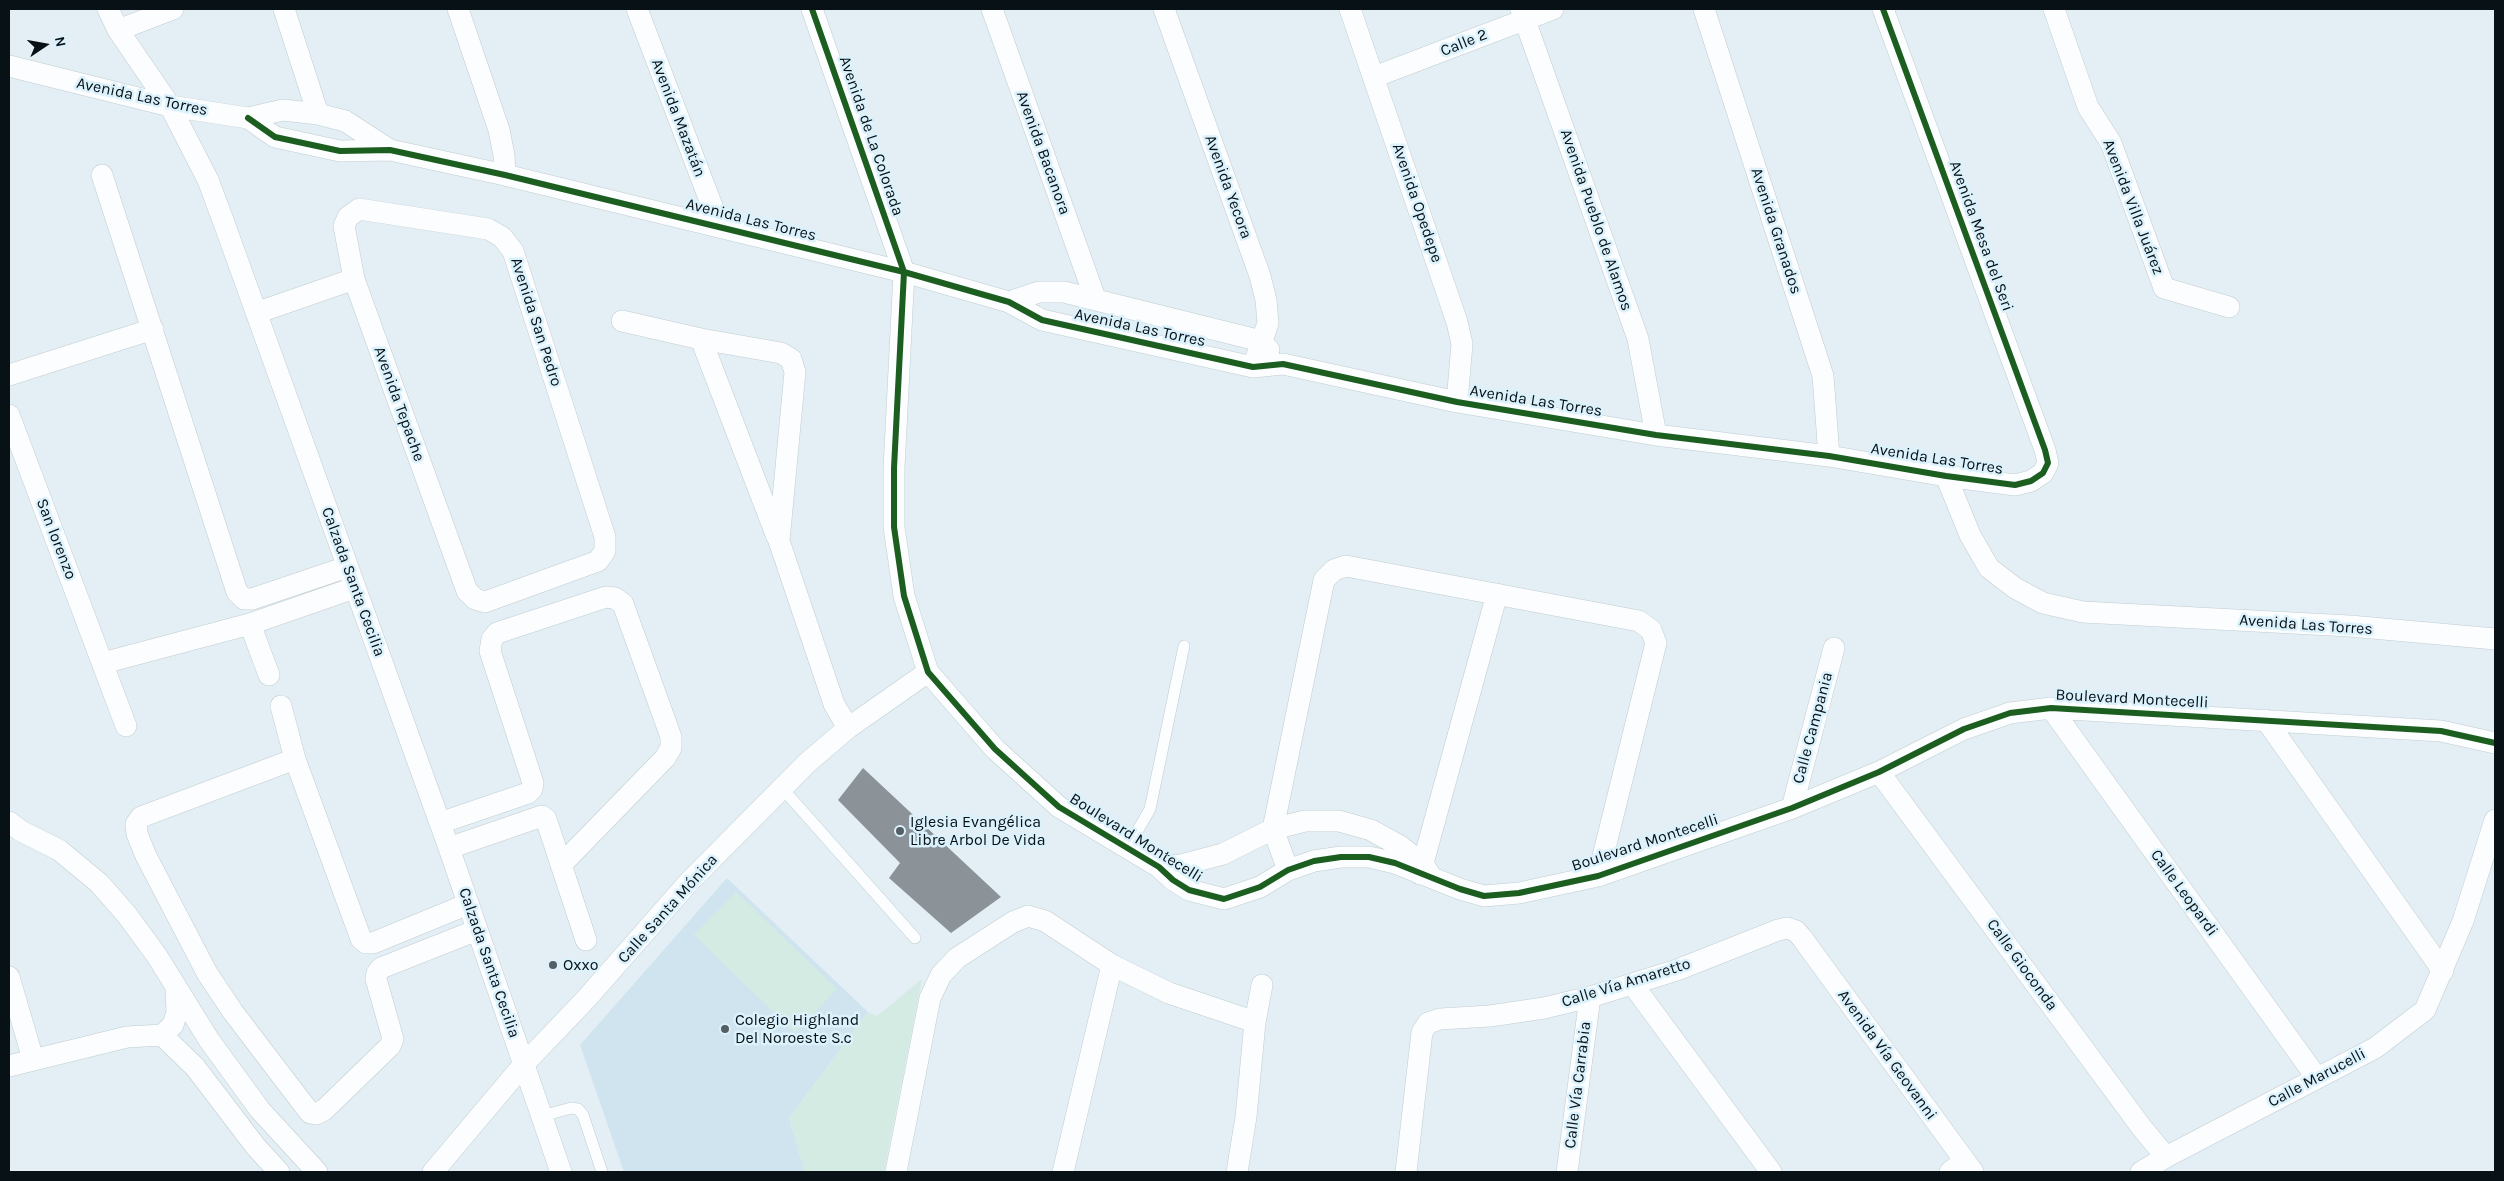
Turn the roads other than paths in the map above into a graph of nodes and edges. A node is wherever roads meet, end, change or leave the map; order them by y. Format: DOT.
graph roads {
  1 [pos="108,9"];
  2 [pos="173,9"];
  3 [pos="284,9"];
  4 [pos="458,9"];
  5 [pos="637,9"];
  6 [pos="812,9"];
  7 [pos="992,9"];
  8 [pos="1164,9"];
  9 [pos="1350,9"];
  10 [pos="1554,9"];
  11 [pos="1704,9"];
  12 [pos="1883,9"];
  13 [pos="2054,9"];
  14 [pos="1523,14"];
  15 [pos="118,30"];
  16 [pos="9,66"];
  17 [pos="1374,76"];
  18 [pos="170,106"];
  19 [pos="318,114"];
  20 [pos="248,118"];
  21 [pos="390,150"];
  22 [pos="102,175"];
  23 [pos="505,175"];
  24 [pos="359,209"];
  25 [pos="720,227"];
  26 [pos="904,272"];
  27 [pos="354,279"];
  28 [pos="1095,298"];
  29 [pos="1008,302"];
  30 [pos="2228,307"];
  31 [pos="256,313"];
  32 [pos="622,321"];
  33 [pos="152,329"];
  34 [pos="701,339"];
  35 [pos="1261,341"];
  36 [pos="1283,364"];
  37 [pos="1253,367"];
  38 [pos="9,374"];
  39 [pos="1457,402"];
  40 [pos="9,415"];
  41 [pos="1656,435"];
  42 [pos="1829,456"];
  43 [pos="2043,473"];
  44 [pos="1946,476"];
  45 [pos="779,542"];
  46 [pos="347,567"];
  47 [pos="354,588"];
  48 [pos="1496,594"];
  49 [pos="475,599"];
  50 [pos="250,624"];
  51 [pos="2495,640"];
  52 [pos="1184,646"];
  53 [pos="1834,648"];
  54 [pos="103,663"];
  55 [pos="928,672"];
  56 [pos="269,675"];
  57 [pos="281,706"];
  58 [pos="2051,708"];
  59 [pos="2266,720"];
  60 [pos="126,726"];
  61 [pos="848,728"];
  62 [pos="2495,743"];
  63 [pos="295,759"];
  64 [pos="1879,772"];
  65 [pos="782,788"];
  66 [pos="1792,808"];
  67 [pos="2495,820"];
  68 [pos="9,822"];
  69 [pos="440,823"];
  70 [pos="1273,829"];
  71 [pos="449,848"];
  72 [pos="1127,850"];
  73 [pos="561,865"];
  74 [pos="1159,867"];
  75 [pos="1288,870"];
  76 [pos="1425,872"];
  77 [pos="1598,876"];
  78 [pos="468,904"];
  79 [pos="477,930"];
  80 [pos="915,938"];
  81 [pos="1802,938"];
  82 [pos="586,940"];
  83 [pos="1112,965"];
  84 [pos="2443,971"];
  85 [pos="9,976"];
  86 [pos="1633,984"];
  87 [pos="1262,985"];
  88 [pos="176,987"];
  89 [pos="1590,997"];
  90 [pos="1255,1022"];
  91 [pos="162,1034"];
  92 [pos="33,1059"];
  93 [pos="524,1064"];
  94 [pos="9,1066"];
  95 [pos="2317,1078"];
  96 [pos="542,1116"];
  97 [pos="276,1128"];
  98 [pos="256,1147"];
  99 [pos="2166,1156"];
  100 [pos="1962,1169"];
  101 [pos="279,1172"];
  102 [pos="317,1172"];
  103 [pos="433,1172"];
  104 [pos="561,1172"];
  105 [pos="602,1172"];
  106 [pos="896,1172"];
  107 [pos="1063,1172"];
  108 [pos="1237,1172"];
  109 [pos="1406,1172"];
  110 [pos="1567,1172"];
  111 [pos="1771,1172"];
  112 [pos="2141,1172"];
  1 -- 15 [label="street, Calzada Santa Cecilia"];
  2 -- 15 [label="street"];
  3 -- 19 [label="street"];
  4 -- 23 [label="street"];
  5 -- 25 [label="street, Avenida Mazatán"];
  6 -- 26 [label="street, Avenida de La Colorada"];
  7 -- 28 [label="street, Avenida Bacanora"];
  8 -- 35 [label="street, Avenida Yecora"];
  9 -- 17 [label="street, Avenida Opedepe"];
  10 -- 14 [label="street, Calle 2"];
  11 -- 42 [label="street, Avenida Granados"];
  12 -- 43 [label="street, Avenida Mesa del Seri"];
  13 -- 30 [label="street, Avenida Villa Juárez"];
  14 -- 17 [label="street, Calle 2"];
  14 -- 41 [label="street, Avenida Pueblo de Alamos"];
  15 -- 18 [label="street, Calzada Santa Cecilia"];
  16 -- 18 [label="street, Avenida Las Torres"];
  17 -- 39 [label="street, Avenida Opedepe"];
  18 -- 20 [label="street, Avenida Las Torres"];
  18 -- 31 [label="street, Calzada Santa Cecilia"];
  19 -- 20 [label="street, Avenida Las Torres"];
  19 -- 21 [label="street, Avenida Las Torres"];
  20 -- 21 [label="street, Avenida Las Torres"];
  21 -- 23 [label="street, Avenida Las Torres"];
  22 -- 33 [label="street"];
  23 -- 25 [label="street, Avenida Las Torres"];
  24 -- 27 [label="street, Avenida Tepache"];
  24 -- 49 [label="street, Avenida San Pedro"];
  25 -- 26 [label="street, Avenida Las Torres"];
  26 -- 29 [label="street, Avenida Las Torres"];
  26 -- 55 [label="street"];
  27 -- 31 [label="street"];
  27 -- 49 [label="street, Avenida Tepache"];
  28 -- 29 [label="street, Avenida Las Torres"];
  28 -- 35 [label="street, Avenida Las Torres"];
  29 -- 37 [label="street, Avenida Las Torres"];
  31 -- 46 [label="street, Calzada Santa Cecilia"];
  32 -- 34 [label="street"];
  33 -- 38 [label="street"];
  33 -- 46 [label="street"];
  34 -- 45 [label="street"];
  34 -- 45 [label="street"];
  35 -- 36 [label="street"];
  35 -- 37 [label="street, Avenida Yecora"];
  36 -- 37 [label="street, Avenida Las Torres"];
  36 -- 39 [label="street, Avenida Las Torres"];
  39 -- 41 [label="street, Avenida Las Torres"];
  40 -- 54 [label="street, San lorenzo"];
  41 -- 42 [label="street, Avenida Las Torres"];
  42 -- 44 [label="street, Avenida Las Torres"];
  43 -- 44 [label="street, Avenida Las Torres"];
  44 -- 51 [label="street, Avenida Las Torres"];
  45 -- 61 [label="street"];
  46 -- 47 [label="street, Calzada Santa Cecilia"];
  47 -- 50 [label="street"];
  47 -- 69 [label="street, Calzada Santa Cecilia"];
  48 -- 70 [label="street"];
  48 -- 76 [label="street"];
  48 -- 77 [label="street"];
  50 -- 54 [label="street"];
  50 -- 56 [label="street"];
  52 -- 72 [label="lane"];
  53 -- 66 [label="street, Calle Campania"];
  54 -- 60 [label="street"];
  55 -- 61 [label="street, Calle Santa Mónica"];
  55 -- 72 [label="street, Boulevard Montecelli"];
  57 -- 63 [label="street"];
  58 -- 59 [label="street, Boulevard Montecelli"];
  58 -- 64 [label="street, Boulevard Montecelli"];
  58 -- 95 [label="street, Calle Leopardi"];
  59 -- 62 [label="street, Boulevard Montecelli"];
  59 -- 84 [label="street"];
  61 -- 65 [label="street, Calle Santa Mónica"];
  63 -- 78 [label="street"];
  63 -- 79 [label="street"];
  64 -- 66 [label="street, Boulevard Montecelli"];
  64 -- 99 [label="street, Calle Gioconda"];
  65 -- 80 [label="lane"];
  65 -- 93 [label="street, Calle Santa Mónica"];
  66 -- 77 [label="street, Boulevard Montecelli"];
  67 -- 84 [label="street, Calle Marucelli"];
  68 -- 88 [label="street"];
  69 -- 71 [label="street, Calzada Santa Cecilia"];
  69 -- 73 [label="street"];
  70 -- 74 [label="street, Boulevard Montecelli"];
  70 -- 75 [label="street"];
  70 -- 76 [label="street, Boulevard Montecelli"];
  71 -- 73 [label="street"];
  71 -- 78 [label="street, Calzada Santa Cecilia"];
  72 -- 74 [label="street, Boulevard Montecelli"];
  73 -- 82 [label="street"];
  74 -- 75 [label="street, Boulevard Montecelli"];
  75 -- 76 [label="street, Boulevard Montecelli"];
  76 -- 77 [label="street, Boulevard Montecelli"];
  78 -- 79 [label="street, Calzada Santa Cecilia"];
  79 -- 93 [label="street, Calzada Santa Cecilia"];
  81 -- 86 [label="street, Calle Vía Amaretto"];
  81 -- 100 [label="street, Avenida Vía Geovanni"];
  83 -- 90 [label="street"];
  83 -- 106 [label="street"];
  83 -- 107 [label="street"];
  84 -- 95 [label="street, Calle Marucelli"];
  85 -- 92 [label="street"];
  86 -- 89 [label="street, Calle Vía Amaretto"];
  86 -- 111 [label="street"];
  87 -- 90 [label="street"];
  88 -- 91 [label="street"];
  88 -- 97 [label="street"];
  89 -- 109 [label="street, Calle Vía Amaretto"];
  89 -- 110 [label="street, Calle Vía Carrabia"];
  90 -- 108 [label="street"];
  91 -- 92 [label="street"];
  91 -- 98 [label="street"];
  92 -- 94 [label="street"];
  93 -- 96 [label="street, Calzada Santa Cecilia"];
  93 -- 103 [label="street, Calle Santa Mónica"];
  95 -- 99 [label="street, Calle Marucelli"];
  96 -- 104 [label="street, Calzada Santa Cecilia"];
  96 -- 105 [label="lane"];
  97 -- 98 [label="street"];
  97 -- 102 [label="street"];
  98 -- 101 [label="street"];
  99 -- 112 [label="street, Calle Marucelli"];
}
